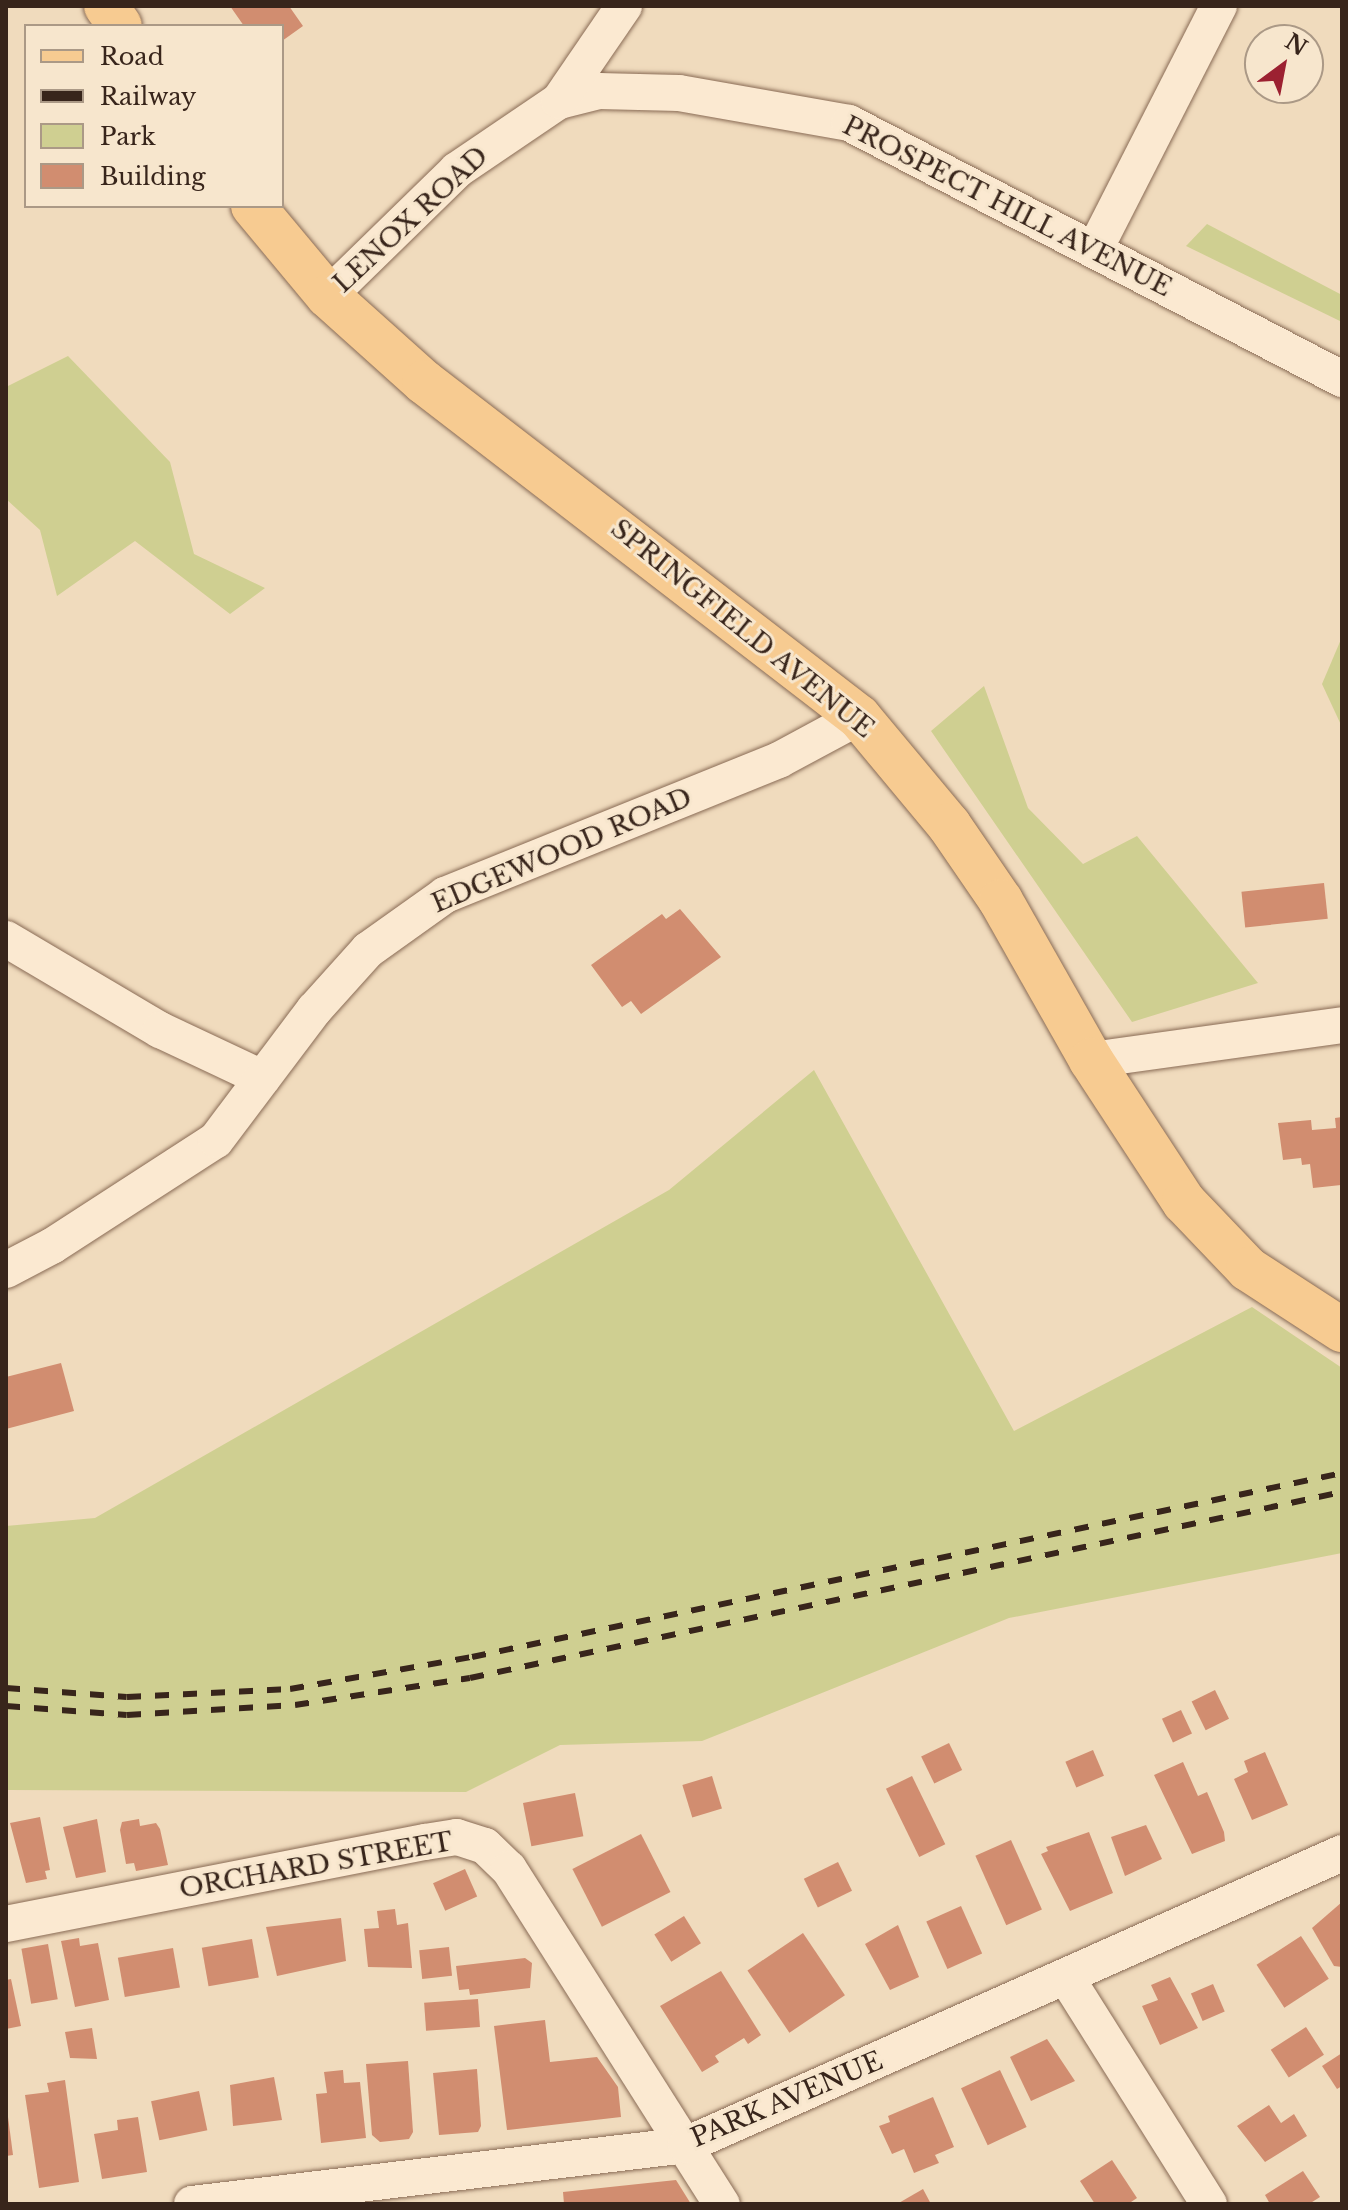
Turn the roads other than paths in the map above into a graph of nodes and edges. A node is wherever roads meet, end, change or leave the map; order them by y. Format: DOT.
graph roads {
  1 [pos="106,6"];
  2 [pos="624,6"];
  3 [pos="1219,6"];
  4 [pos="119,24"];
  5 [pos="559,101"];
  6 [pos="255,208"];
  7 [pos="1095,249"];
  8 [pos="328,296"];
  9 [pos="1342,379"];
  10 [pos="859,717"];
  11 [pos="6,939"];
  12 [pos="1342,1025"];
  13 [pos="1091,1060"];
  14 [pos="262,1078"];
  15 [pos="6,1270"];
  16 [pos="1342,1330"];
  17 [pos="1342,1853"];
  18 [pos="6,1924"];
  19 [pos="1066,1977"];
  20 [pos="686,2145"];
  21 [pos="430,2190"];
  22 [pos="192,2204"];
  23 [pos="722,2204"];
  24 [pos="1209,2204"];
  1 -- 4 [label="main road"];
  2 -- 5 [label="street, LENOX ROAD"];
  3 -- 7 [label="street"];
  5 -- 7 [label="street, PROSPECT HILL AVENUE"];
  5 -- 8 [label="street, LENOX ROAD"];
  6 -- 8 [label="main road, SPRINGFIELD AVENUE"];
  7 -- 9 [label="street, PROSPECT HILL AVENUE"];
  8 -- 10 [label="main road, SPRINGFIELD AVENUE"];
  10 -- 13 [label="main road, SPRINGFIELD AVENUE"];
  10 -- 14 [label="street, EDGEWOOD ROAD"];
  11 -- 14 [label="street"];
  12 -- 13 [label="street"];
  13 -- 16 [label="main road, SPRINGFIELD AVENUE"];
  14 -- 15 [label="street, EDGEWOOD ROAD"];
  17 -- 19 [label="street, PARK AVENUE"];
  18 -- 20 [label="street, ORCHARD STREET"];
  19 -- 20 [label="street, PARK AVENUE"];
  19 -- 24 [label="street"];
  20 -- 21 [label="street, PARK AVENUE"];
  20 -- 23 [label="street, ORCHARD STREET"];
  21 -- 22 [label="street, PARK AVENUE"];
}
